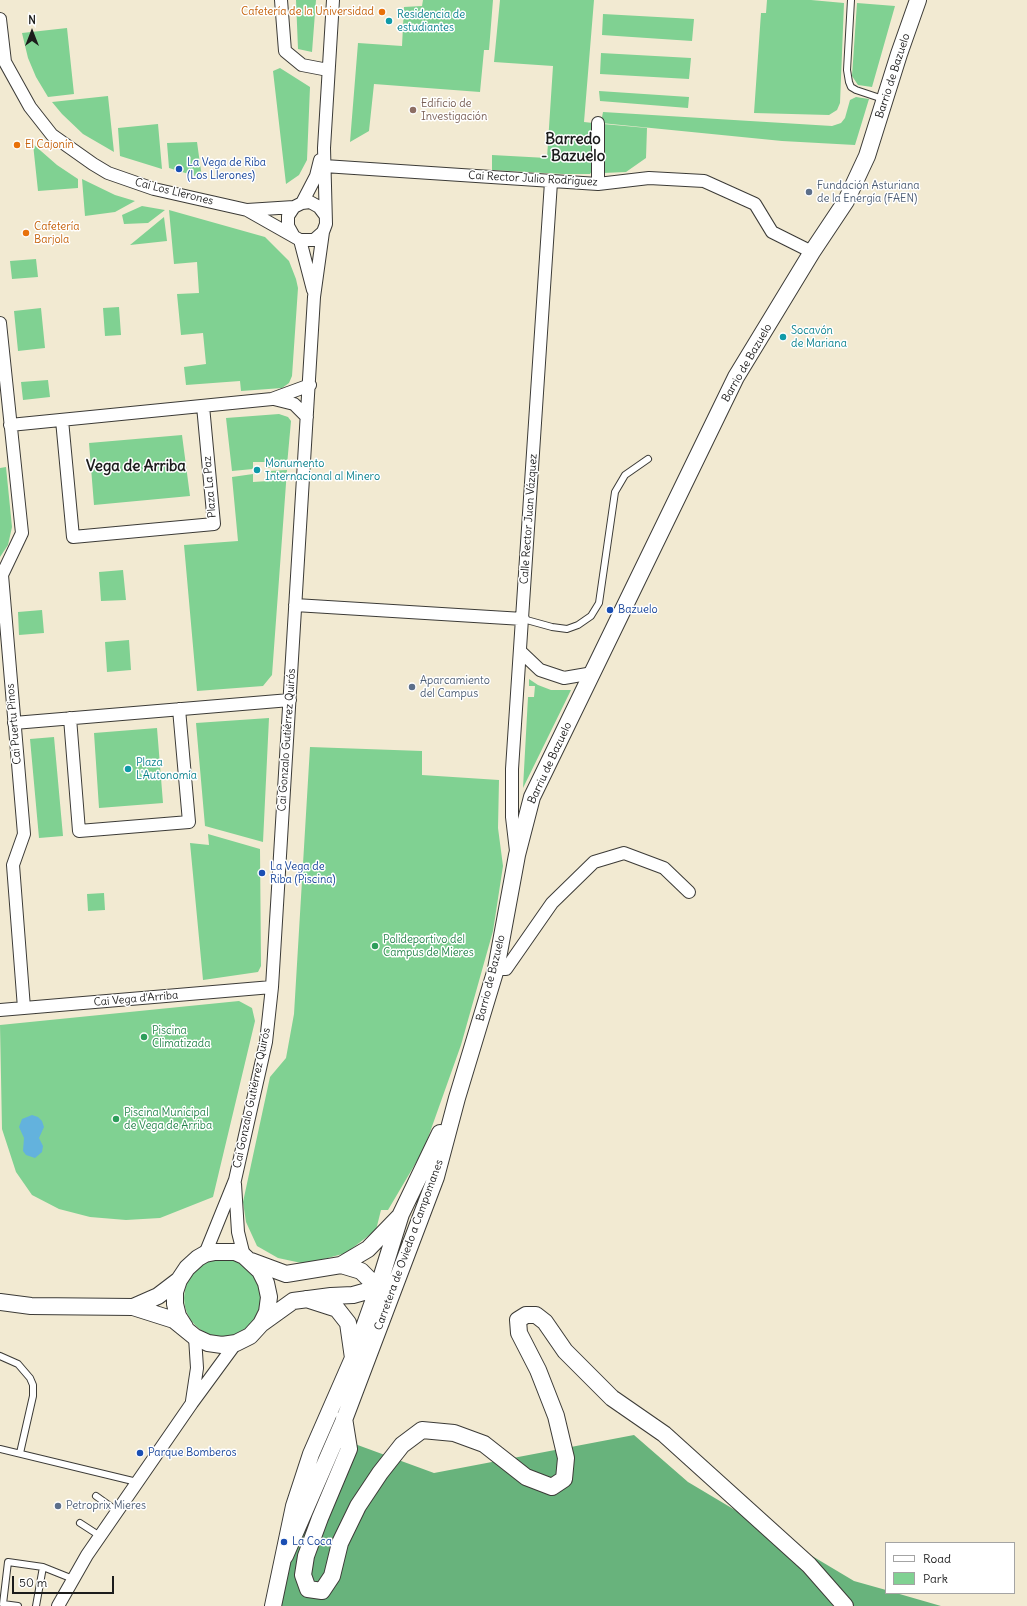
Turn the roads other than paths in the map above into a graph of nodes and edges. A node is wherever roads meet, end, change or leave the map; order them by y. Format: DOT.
graph roads {
  1 [pos="281,0"];
  2 [pos="333,0"];
  3 [pos="851,0"];
  4 [pos="918,0"];
  5 [pos="0,19"];
  6 [pos="2,64"];
  7 [pos="328,70"];
  8 [pos="885,99"];
  9 [pos="598,123"];
  10 [pos="324,148"];
  11 [pos="324,166"];
  12 [pos="551,182"];
  13 [pos="598,184"];
  14 [pos="298,205"];
  15 [pos="247,210"];
  16 [pos="325,215"];
  17 [pos="323,232"];
  18 [pos="297,238"];
  19 [pos="812,252"];
  20 [pos="314,297"];
  21 [pos="0,323"];
  22 [pos="310,385"];
  23 [pos="272,399"];
  24 [pos="203,406"];
  25 [pos="307,417"];
  26 [pos="62,420"];
  27 [pos="10,425"];
  28 [pos="648,459"];
  29 [pos="295,605"];
  30 [pos="522,619"];
  31 [pos="520,651"];
  32 [pos="593,673"];
  33 [pos="290,700"];
  34 [pos="179,709"];
  35 [pos="70,718"];
  36 [pos="14,723"];
  37 [pos="516,855"];
  38 [pos="689,892"];
  39 [pos="496,969"];
  40 [pos="272,987"];
  41 [pos="24,1008"];
  42 [pos="0,1010"];
  43 [pos="457,1098"];
  44 [pos="235,1180"];
  45 [pos="401,1214"];
  46 [pos="418,1226"];
  47 [pos="205,1254"];
  48 [pos="247,1258"];
  49 [pos="341,1265"];
  50 [pos="179,1280"];
  51 [pos="378,1288"];
  52 [pos="306,1299"];
  53 [pos="0,1302"];
  54 [pos="133,1307"];
  55 [pos="261,1324"];
  56 [pos="190,1332"];
  57 [pos="236,1343"];
  58 [pos="371,1347"];
  59 [pos="0,1356"];
  60 [pos="353,1358"];
  61 [pos="192,1403"];
  62 [pos="344,1420"];
  63 [pos="0,1449"];
  64 [pos="20,1454"];
  65 [pos="137,1482"];
  66 [pos="96,1496"];
  67 [pos="117,1511"];
  68 [pos="80,1523"];
  69 [pos="100,1536"];
  70 [pos="285,1556"];
  71 [pos="43,1567"];
  72 [pos="73,1579"];
  73 [pos="18,1606"];
  74 [pos="36,1606"];
  75 [pos="58,1606"];
  76 [pos="273,1606"];
  77 [pos="845,1606"];
  1 -- 7 [label="street"];
  2 -- 7 [label="street"];
  3 -- 8 [label="lane"];
  4 -- 8 [label="street, Barrio de Bazuelo"];
  5 -- 6 [label="street, Cai Los Llerones"];
  6 -- 15 [label="street, Cai Los Llerones"];
  7 -- 10 [label="street"];
  8 -- 19 [label="street, Barrio de Bazuelo"];
  9 -- 13 [label="street"];
  10 -- 11 [label="street, Cai Gonzalo Gutiérrez Quirós"];
  10 -- 14 [label="street, Cai Gonzalo Gutiérrez Quirós"];
  11 -- 12 [label="street, Cai Rector Julio Rodríguez"];
  11 -- 16 [label="street, Cai Gonzalo Gutiérrez Quirós"];
  12 -- 13 [label="street, Cai Rector Julio Rodríguez"];
  12 -- 30 [label="street, Calle Rector Juan Vázquez"];
  13 -- 19 [label="street, Cai Rector Julio Rodríguez"];
  14 -- 15 [label="street"];
  14 -- 16 [label="street"];
  14 -- 18 [label="street, Cai Gonzalo Gutiérrez Quirós"];
  15 -- 18 [label="street"];
  16 -- 17 [label="street, Cai Gonzalo Gutiérrez Quirós"];
  17 -- 18 [label="street"];
  17 -- 20 [label="street, Cai Gonzalo Gutiérrez Quirós"];
  18 -- 20 [label="street, Cai Gonzalo Gutiérrez Quirós"];
  19 -- 32 [label="street, Barrio de Bazuelo"];
  20 -- 22 [label="street, Cai Gonzalo Gutiérrez Quirós"];
  21 -- 27 [label="street, Cai Puertu Pinos"];
  22 -- 23 [label="street"];
  22 -- 25 [label="street, Cai Gonzalo Gutiérrez Quirós"];
  23 -- 24 [label="street"];
  23 -- 25 [label="street"];
  24 -- 26 [label="street"];
  24 -- 26 [label="street, Plaza La Paz"];
  25 -- 29 [label="street, Cai Gonzalo Gutiérrez Quirós"];
  26 -- 27 [label="street"];
  27 -- 36 [label="street, Cai Puertu Pinos"];
  28 -- 30 [label="lane"];
  29 -- 30 [label="street"];
  29 -- 33 [label="street, Cai Gonzalo Gutiérrez Quirós"];
  30 -- 31 [label="street, Calle Rector Juan Vázquez"];
  31 -- 32 [label="street"];
  31 -- 37 [label="street, Calle Rector Juan Vázquez"];
  32 -- 37 [label="street, Barriu de Bazuelo"];
  33 -- 34 [label="street"];
  33 -- 40 [label="street, Cai Gonzalo Gutiérrez Quirós"];
  34 -- 35 [label="street"];
  34 -- 35 [label="street"];
  35 -- 36 [label="street"];
  36 -- 41 [label="street, Cai Puertu Pinos"];
  37 -- 39 [label="street, Barrio de Bazuelo"];
  38 -- 39 [label="street"];
  39 -- 43 [label="street, Barrio de Bazuelo"];
  40 -- 41 [label="street, Cai Vega d'Arriba"];
  40 -- 44 [label="street, Cai Gonzalo Gutiérrez Quirós"];
  41 -- 42 [label="street, Cai Vega d'Arriba"];
  43 -- 45 [label="street, Carretera de Oviedo a Campomanes"];
  43 -- 46 [label="street, Carretera de Oviedo a Campomanes"];
  44 -- 47 [label="street, Cai Gonzalo Gutiérrez Quirós"];
  44 -- 48 [label="street, Cai Gonzalo Gutiérrez Quirós"];
  45 -- 49 [label="street"];
  45 -- 51 [label="street, Carretera de Oviedo a Campomanes"];
  46 -- 51 [label="street"];
  46 -- 58 [label="street, Carretera de Oviedo a Campomanes"];
  47 -- 48 [label="street"];
  47 -- 50 [label="street"];
  48 -- 49 [label="street"];
  48 -- 55 [label="street"];
  49 -- 51 [label="street"];
  50 -- 54 [label="street"];
  50 -- 56 [label="street"];
  51 -- 52 [label="street"];
  51 -- 58 [label="street"];
  51 -- 60 [label="street, Carretera de Oviedo a Campomanes"];
  52 -- 55 [label="street"];
  52 -- 60 [label="street"];
  53 -- 54 [label="street"];
  54 -- 56 [label="street"];
  55 -- 57 [label="street"];
  56 -- 57 [label="street"];
  56 -- 61 [label="street"];
  57 -- 61 [label="street"];
  58 -- 62 [label="street, Carretera de Oviedo a Campomanes"];
  59 -- 64 [label="lane"];
  60 -- 62 [label="street"];
  60 -- 70 [label="street, Carretera de Oviedo a Campomanes"];
  61 -- 65 [label="street"];
  62 -- 70 [label="street, Carretera de Oviedo a Campomanes"];
  62 -- 77 [label="street"];
  63 -- 64 [label="lane"];
  64 -- 65 [label="lane"];
  65 -- 67 [label="street"];
  66 -- 67 [label="lane"];
  67 -- 69 [label="street"];
  68 -- 69 [label="lane"];
  69 -- 72 [label="street"];
  70 -- 76 [label="street"];
  71 -- 72 [label="lane"];
  71 -- 73 [label="lane"];
  71 -- 74 [label="lane"];
  72 -- 75 [label="street"];
}
